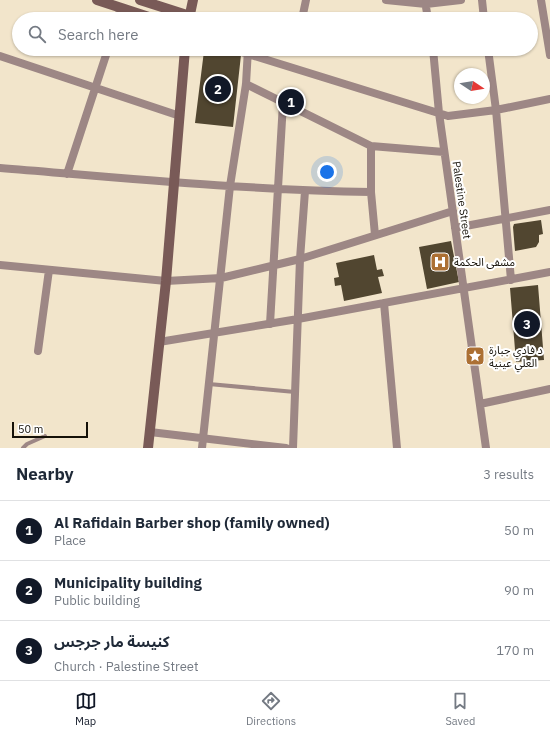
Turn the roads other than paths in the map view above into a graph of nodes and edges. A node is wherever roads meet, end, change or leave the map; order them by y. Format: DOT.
graph roads {
  1 [pos="140,0"];
  2 [pos="193,0"];
  3 [pos="306,0"];
  4 [pos="386,0"];
  5 [pos="461,0"];
  6 [pos="482,0"];
  7 [pos="542,0"];
  8 [pos="104,1"];
  9 [pos="426,2"];
  10 [pos="121,8"];
  11 [pos="120,12"];
  12 [pos="133,12"];
  13 [pos="175,12"];
  14 [pos="192,12"];
  15 [pos="303,12"];
  16 [pos="427,12"];
  17 [pos="483,12"];
  18 [pos="550,55"];
  19 [pos="0,56"];
  20 [pos="106,56"];
  21 [pos="184,56"];
  22 [pos="248,56"];
  23 [pos="263,56"];
  24 [pos="434,56"];
  25 [pos="489,56"];
  26 [pos="246,84"];
  27 [pos="95,87"];
  28 [pos="550,99"];
  29 [pos="283,103"];
  30 [pos="496,110"];
  31 [pos="439,114"];
  32 [pos="180,116"];
  33 [pos="371,146"];
  34 [pos="444,152"];
  35 [pos="0,168"];
  36 [pos="68,174"];
  37 [pos="174,183"];
  38 [pos="230,186"];
  39 [pos="278,189"];
  40 [pos="305,191"];
  41 [pos="371,192"];
  42 [pos="550,210"];
  43 [pos="453,211"];
  44 [pos="505,218"];
  45 [pos="455,228"];
  46 [pos="375,236"];
  47 [pos="300,259"];
  48 [pos="0,265"];
  49 [pos="273,266"];
  50 [pos="49,270"];
  51 [pos="550,272"];
  52 [pos="221,278"];
  53 [pos="511,280"];
  54 [pos="166,281"];
  55 [pos="464,289"];
  56 [pos="384,303"];
  57 [pos="298,319"];
  58 [pos="270,324"];
  59 [pos="215,334"];
  60 [pos="159,342"];
  61 [pos="38,352"];
  62 [pos="209,384"];
  63 [pos="550,389"];
  64 [pos="295,392"];
  65 [pos="480,404"];
  66 [pos="150,432"];
  67 [pos="46,436"];
  68 [pos="203,438"];
  69 [pos="23,448"];
  70 [pos="148,448"];
  71 [pos="202,448"];
  72 [pos="286,448"];
  73 [pos="293,448"];
  74 [pos="397,448"];
  75 [pos="486,448"];
  1 -- 13 [label="street"];
  2 -- 14 [label="street"];
  3 -- 15 [label="street"];
  4 -- 9 [label="street"];
  5 -- 9 [label="street"];
  6 -- 17 [label="street"];
  7 -- 18 [label="street"];
  8 -- 10 [label="street"];
  9 -- 16 [label="street"];
  10 -- 11 [label="street"];
  10 -- 12 [label="street"];
  19 -- 27 [label="street"];
  20 -- 27 [label="street"];
  21 -- 32 [label="street"];
  22 -- 26 [label="street"];
  23 -- 31 [label="street"];
  24 -- 31 [label="street, Palestine Street"];
  25 -- 30 [label="street"];
  26 -- 29 [label="street"];
  26 -- 38 [label="street"];
  27 -- 32 [label="street"];
  27 -- 36 [label="street"];
  28 -- 30 [label="street"];
  29 -- 33 [label="street"];
  29 -- 39 [label="street"];
  30 -- 31 [label="street"];
  30 -- 44 [label="street"];
  31 -- 34 [label="street, Palestine Street"];
  32 -- 37 [label="street"];
  33 -- 34 [label="street"];
  33 -- 41 [label="street"];
  34 -- 43 [label="street, Palestine Street"];
  35 -- 36 [label="street"];
  36 -- 37 [label="street"];
  37 -- 38 [label="street"];
  37 -- 54 [label="street"];
  38 -- 39 [label="street"];
  38 -- 52 [label="street"];
  39 -- 40 [label="street"];
  39 -- 49 [label="street"];
  40 -- 41 [label="street"];
  40 -- 47 [label="street"];
  41 -- 46 [label="street"];
  42 -- 44 [label="street"];
  43 -- 45 [label="street, Palestine Street"];
  43 -- 46 [label="street"];
  44 -- 45 [label="street"];
  44 -- 53 [label="street"];
  45 -- 55 [label="street, Palestine Street"];
  46 -- 47 [label="street"];
  47 -- 49 [label="street"];
  47 -- 57 [label="street"];
  48 -- 50 [label="street"];
  49 -- 52 [label="street"];
  49 -- 58 [label="street"];
  50 -- 54 [label="street"];
  50 -- 61 [label="street"];
  51 -- 53 [label="street"];
  52 -- 54 [label="street"];
  52 -- 59 [label="street"];
  53 -- 55 [label="street"];
  54 -- 60 [label="street"];
  55 -- 56 [label="street"];
  55 -- 65 [label="street, Palestine Street"];
  56 -- 57 [label="street"];
  56 -- 74 [label="street"];
  57 -- 58 [label="street"];
  57 -- 64 [label="street"];
  58 -- 59 [label="street"];
  59 -- 60 [label="street"];
  59 -- 62 [label="street"];
  60 -- 66 [label="street"];
  62 -- 64 [label="lane"];
  62 -- 68 [label="street"];
  63 -- 65 [label="street"];
  64 -- 73 [label="street"];
  65 -- 75 [label="street, Palestine Street"];
  66 -- 68 [label="street"];
  66 -- 70 [label="street"];
  67 -- 69 [label="lane"];
  68 -- 71 [label="street"];
  68 -- 72 [label="street"];
}
